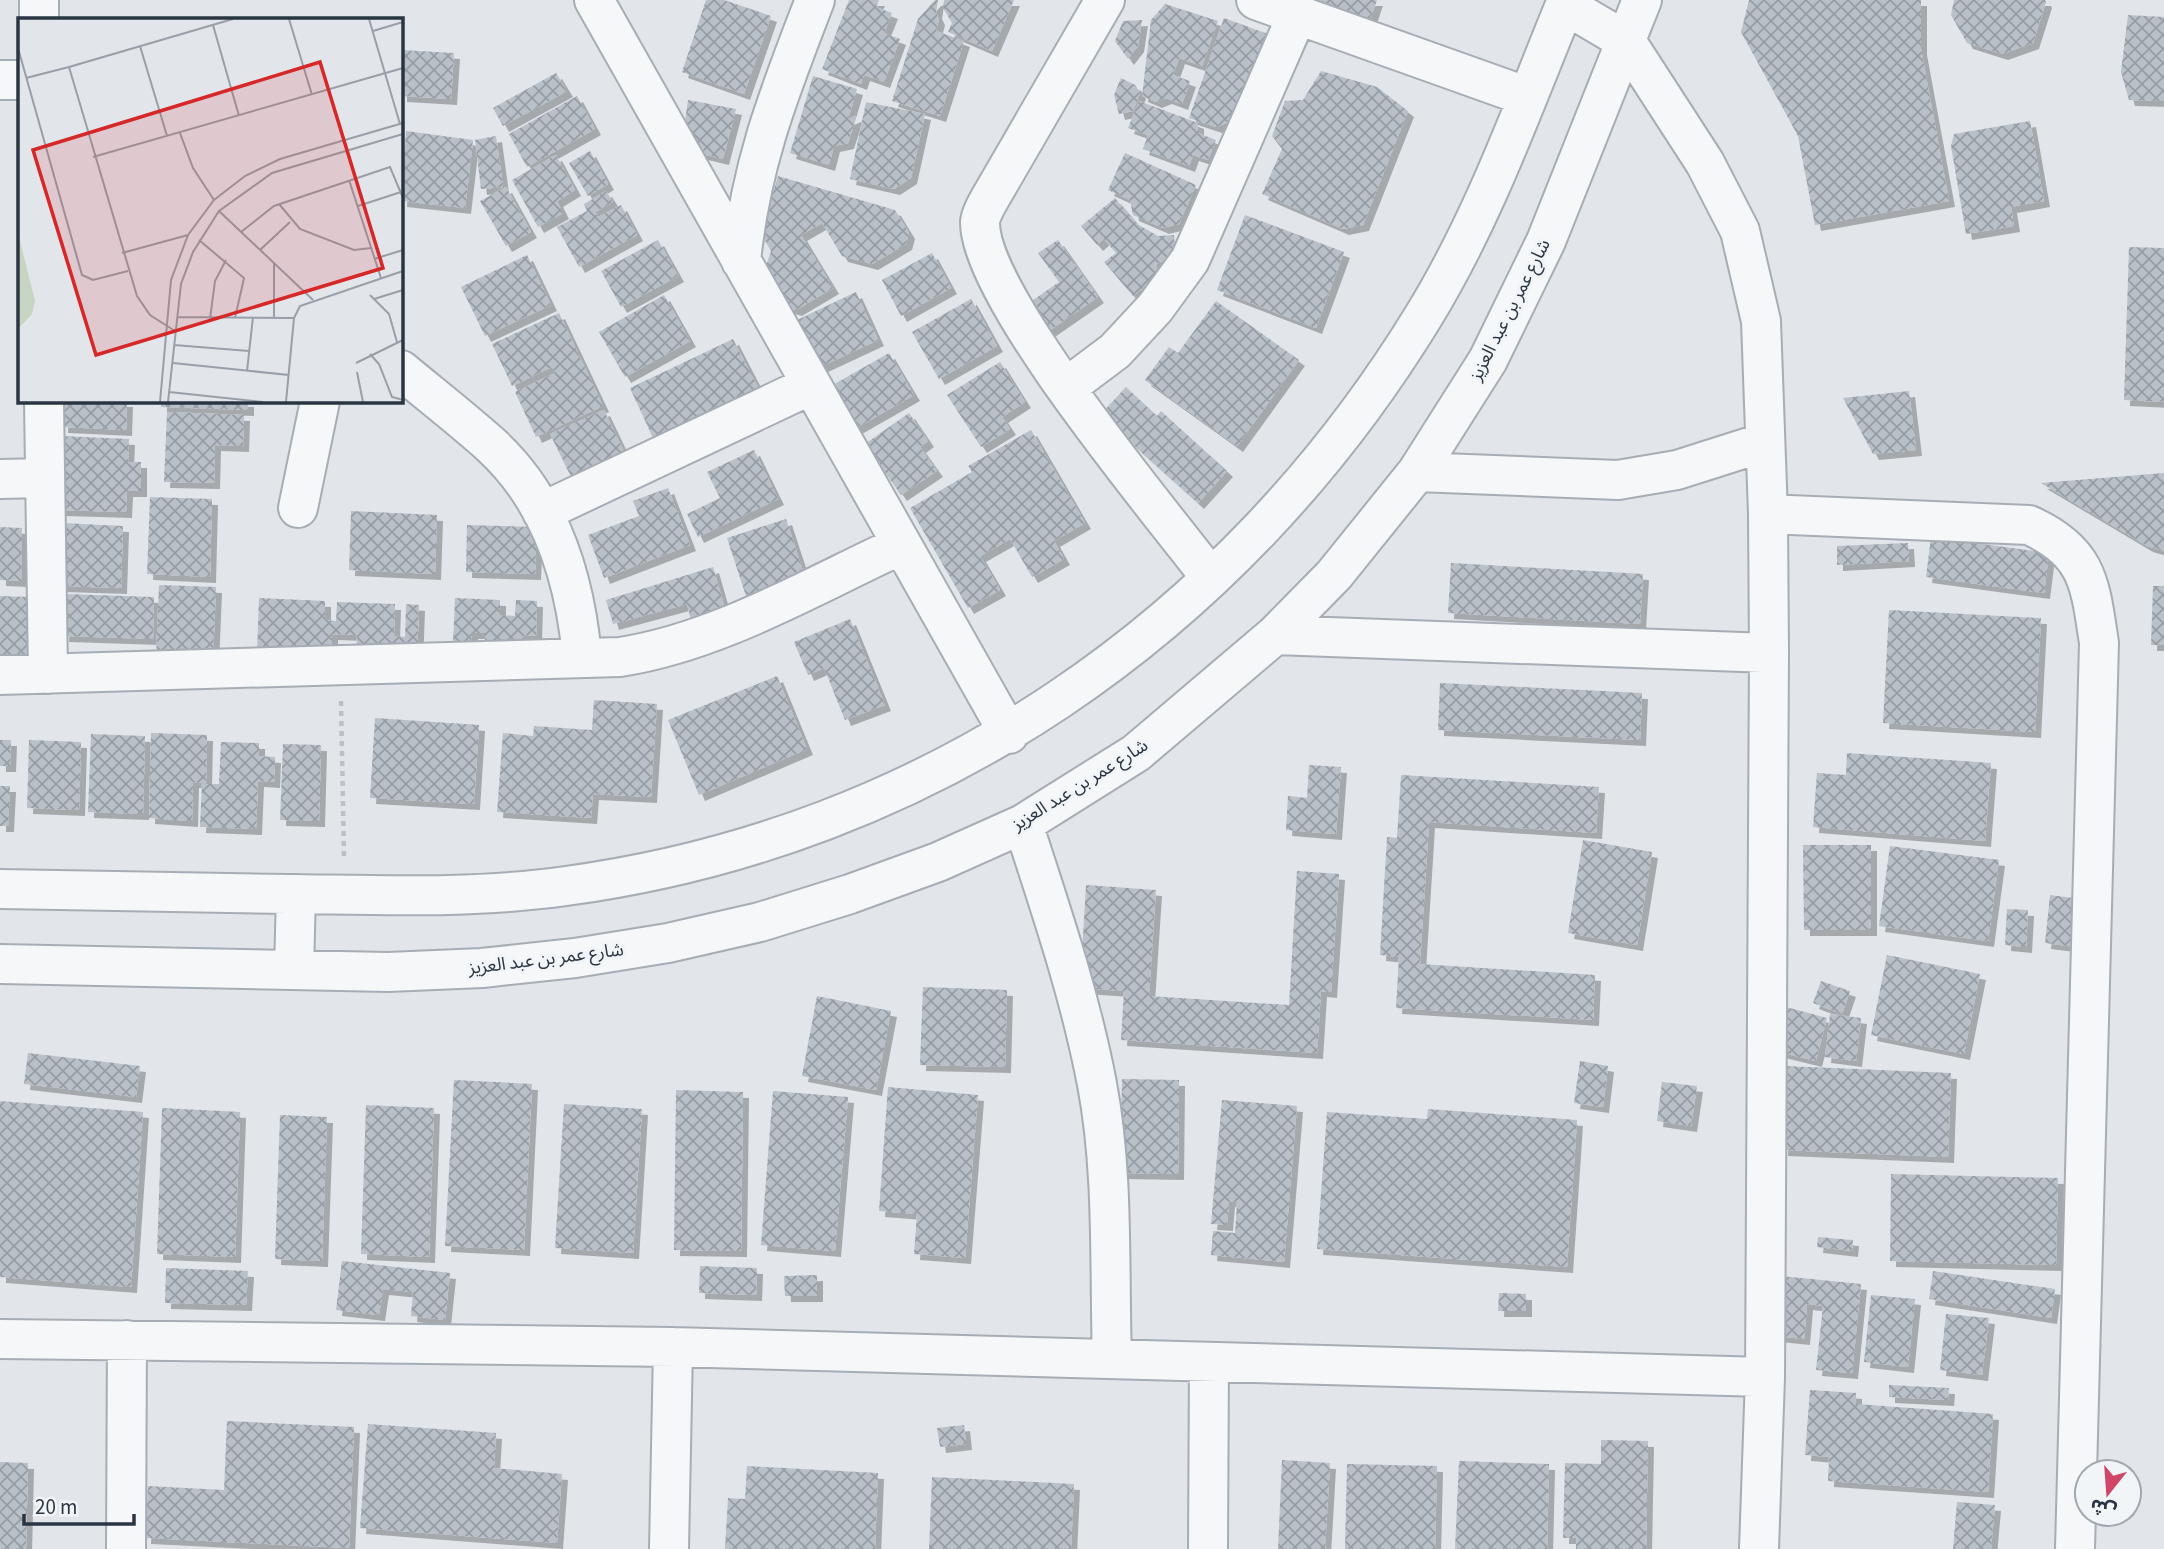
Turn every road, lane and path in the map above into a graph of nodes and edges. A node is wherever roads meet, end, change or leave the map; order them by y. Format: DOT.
graph roads {
  1 [pos="39,0"];
  2 [pos="594,0"];
  3 [pos="815,0"];
  4 [pos="1105,0"];
  5 [pos="1256,0"];
  6 [pos="1642,0"];
  7 [pos="1566,2"];
  8 [pos="1298,13"];
  9 [pos="39,18"];
  10 [pos="1626,41"];
  11 [pos="0,80"];
  12 [pos="18,80"];
  13 [pos="1528,97"];
  14 [pos="741,261"];
  15 [pos="402,371"];
  16 [pos="811,385"];
  17 [pos="1067,387"];
  18 [pos="44,402"];
  19 [pos="320,402"];
  20 [pos="1765,442"];
  21 [pos="1417,472"];
  22 [pos="45,478"];
  23 [pos="0,479"];
  24 [pos="298,508"];
  25 [pos="542,512"];
  26 [pos="1768,514"];
  27 [pos="901,545"];
  28 [pos="1211,578"];
  29 [pos="1275,635"];
  30 [pos="1769,653"];
  31 [pos="582,657"];
  32 [pos="340,664"];
  33 [pos="48,674"];
  34 [pos="0,675"];
  35 [pos="1009,734"];
  36 [pos="1023,824"];
  37 [pos="0,889"];
  38 [pos="296,894"];
  39 [pos="345,896"];
  40 [pos="0,964"];
  41 [pos="294,970"];
  42 [pos="0,1339"];
  43 [pos="127,1340"];
  44 [pos="673,1347"];
  45 [pos="1112,1359"];
  46 [pos="1209,1362"];
  47 [pos="1765,1377"];
  48 [pos="126,1549"];
  49 [pos="669,1549"];
  50 [pos="1208,1549"];
  51 [pos="1759,1549"];
  52 [pos="2075,1549"];
  1 -- 9 [label="street"];
  2 -- 14 [label="street"];
  3 -- 14 [label="street"];
  4 -- 17 [label="street"];
  5 -- 8 [label="street"];
  6 -- 10 [label="street, شارع عمر بن عبد العزيز"];
  7 -- 10 [label="street"];
  7 -- 13 [label="street"];
  8 -- 13 [label="street"];
  8 -- 17 [label="street"];
  10 -- 20 [label="street"];
  10 -- 21 [label="street, شارع عمر بن عبد العزيز"];
  11 -- 12 [label="street"];
  13 -- 28 [label="street"];
  14 -- 16 [label="street"];
  15 -- 25 [label="street"];
  16 -- 25 [label="street"];
  16 -- 27 [label="street"];
  17 -- 28 [label="street"];
  18 -- 22 [label="street"];
  19 -- 24 [label="street"];
  20 -- 21 [label="street"];
  20 -- 26 [label="street"];
  21 -- 29 [label="street, شارع عمر بن عبد العزيز"];
  22 -- 23 [label="street"];
  22 -- 33 [label="street"];
  25 -- 31 [label="street"];
  26 -- 30 [label="street"];
  26 -- 52 [label="street"];
  27 -- 31 [label="street"];
  27 -- 35 [label="street"];
  28 -- 35 [label="street"];
  29 -- 30 [label="street"];
  29 -- 36 [label="street, شارع عمر بن عبد العزيز"];
  30 -- 47 [label="street"];
  31 -- 32 [label="street"];
  32 -- 33 [label="street"];
  32 -- 39 [label="path"];
  33 -- 34 [label="street"];
  35 -- 39 [label="street"];
  36 -- 41 [label="street, شارع عمر بن عبد العزيز"];
  36 -- 45 [label="street"];
  37 -- 38 [label="street"];
  38 -- 39 [label="street"];
  38 -- 41 [label="street"];
  40 -- 41 [label="street, شارع عمر بن عبد العزيز"];
  42 -- 43 [label="street"];
  43 -- 44 [label="street"];
  43 -- 48 [label="street"];
  44 -- 45 [label="street"];
  44 -- 49 [label="street"];
  45 -- 46 [label="street"];
  46 -- 47 [label="street"];
  46 -- 50 [label="street"];
  47 -- 51 [label="street"];
}
